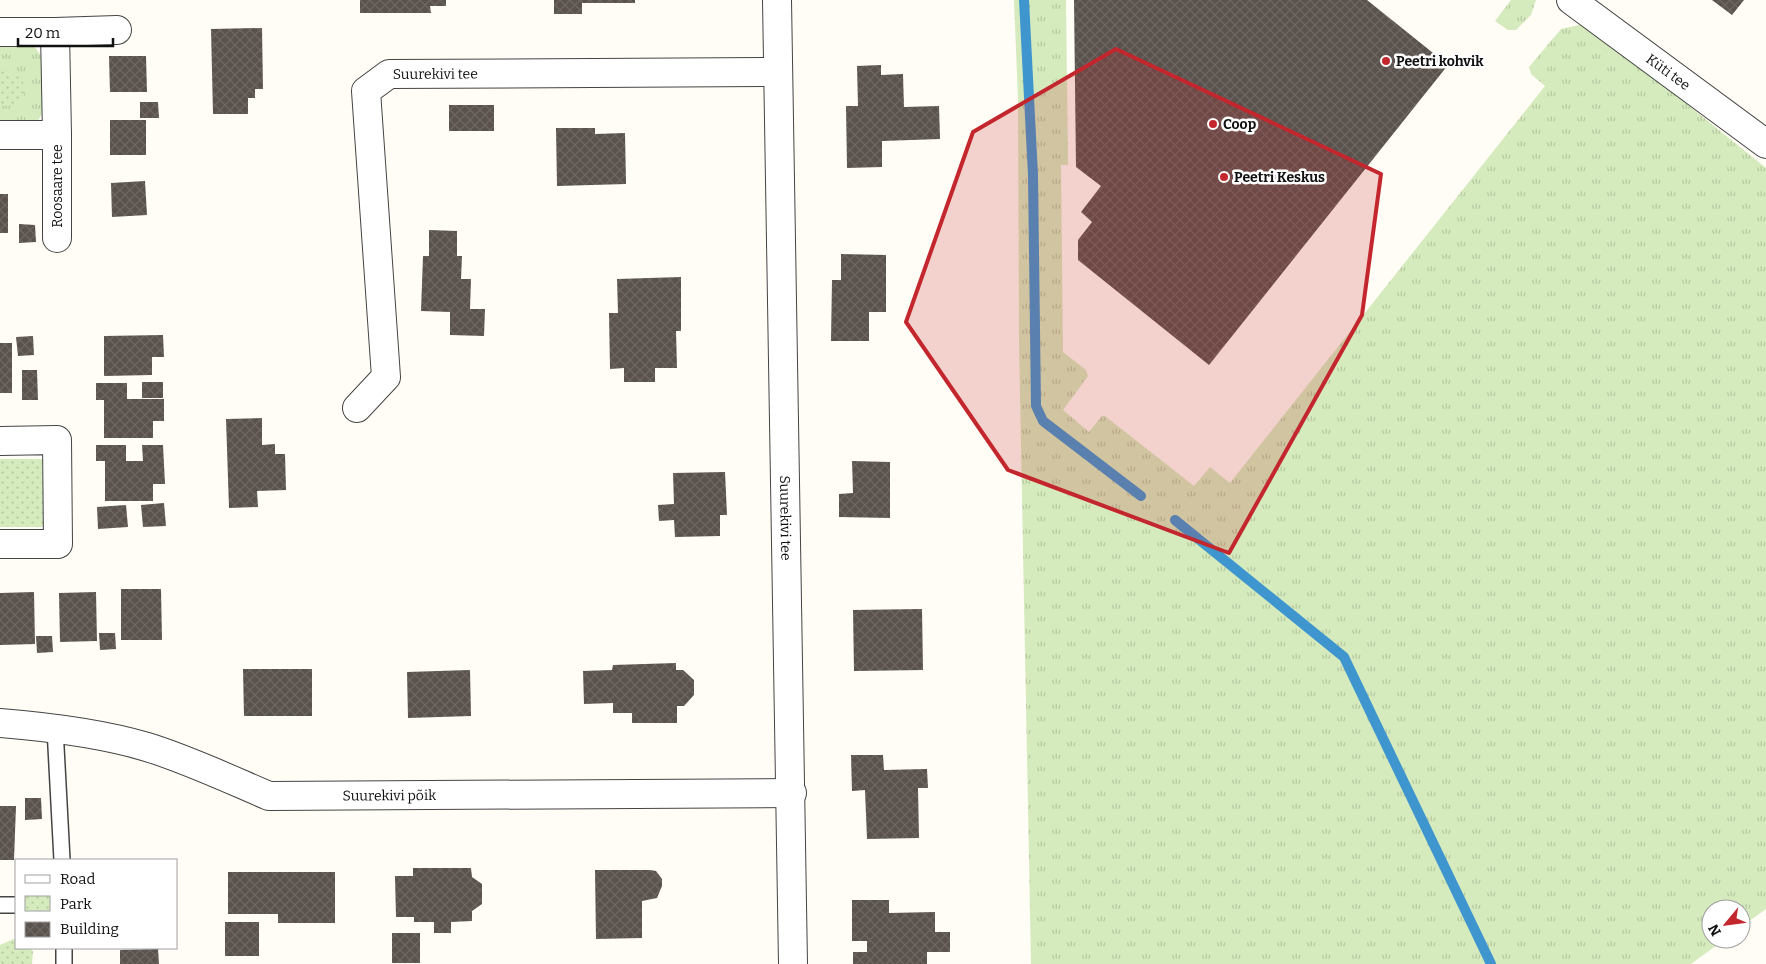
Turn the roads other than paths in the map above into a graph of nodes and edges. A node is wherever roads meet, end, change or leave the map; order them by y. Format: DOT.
graph roads {
  1 [pos="777,0"];
  2 [pos="1574,1"];
  3 [pos="117,30"];
  4 [pos="0,32"];
  5 [pos="55,32"];
  6 [pos="778,72"];
  7 [pos="0,135"];
  8 [pos="57,135"];
  9 [pos="1766,144"];
  10 [pos="57,238"];
  11 [pos="357,408"];
  12 [pos="0,441"];
  13 [pos="0,544"];
  14 [pos="0,724"];
  15 [pos="55,728"];
  16 [pos="792,793"];
  17 [pos="62,859"];
  18 [pos="15,905"];
  19 [pos="0,906"];
  20 [pos="64,949"];
  21 [pos="64,964"];
  22 [pos="793,964"];
  1 -- 6 [label="street, Suurekivi tee"];
  2 -- 9 [label="street, Küti tee"];
  3 -- 5 [label="street"];
  4 -- 5 [label="street"];
  5 -- 8 [label="street, Roosaare tee"];
  6 -- 11 [label="street, Suurekivi tee"];
  6 -- 16 [label="street, Suurekivi tee"];
  7 -- 8 [label="street, Roosaare tee"];
  8 -- 10 [label="street, Roosaare tee"];
  12 -- 13 [label="street"];
  14 -- 15 [label="street, Suurekivi põik"];
  15 -- 16 [label="street, Suurekivi põik"];
  15 -- 17 [label="lane"];
  16 -- 22 [label="street, Suurekivi tee"];
  18 -- 19 [label="lane"];
  20 -- 21 [label="lane"];
}
